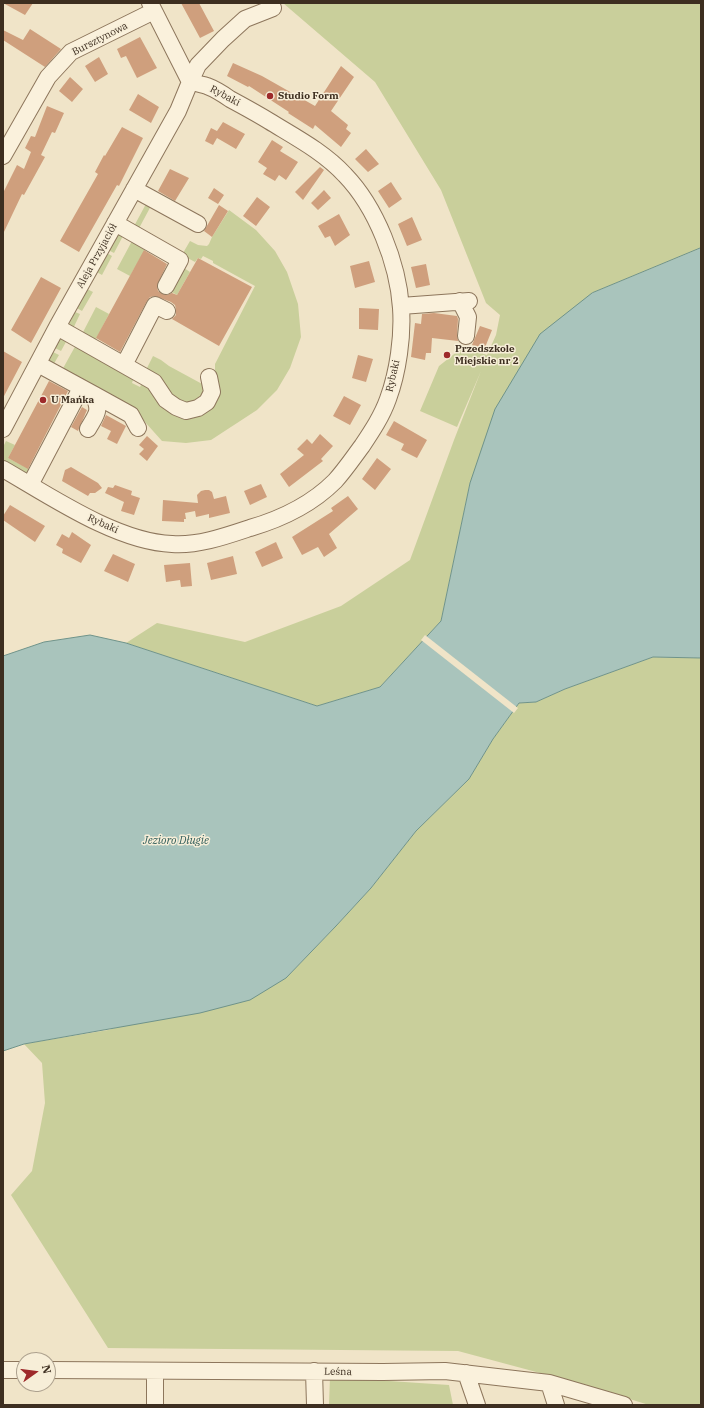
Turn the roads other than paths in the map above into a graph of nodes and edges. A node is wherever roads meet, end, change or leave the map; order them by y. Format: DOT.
graph roads {
  1 [pos="270,3"];
  2 [pos="152,7"];
  3 [pos="190,82"];
  4 [pos="3,156"];
  5 [pos="134,189"];
  6 [pos="115,223"];
  7 [pos="198,224"];
  8 [pos="166,286"];
  9 [pos="401,306"];
  10 [pos="167,311"];
  11 [pos="57,327"];
  12 [pos="466,336"];
  13 [pos="38,364"];
  14 [pos="124,365"];
  15 [pos="209,377"];
  16 [pos="87,391"];
  17 [pos="138,428"];
  18 [pos="3,429"];
  19 [pos="88,429"];
  20 [pos="3,469"];
  21 [pos="30,485"];
  22 [pos="3,1370"];
  23 [pos="16,1370"];
  24 [pos="56,1370"];
  25 [pos="155,1371"];
  26 [pos="314,1371"];
  27 [pos="466,1373"];
  28 [pos="549,1382"];
  29 [pos="155,1405"];
  30 [pos="315,1405"];
  31 [pos="477,1405"];
  32 [pos="556,1405"];
  33 [pos="624,1405"];
  1 -- 3 [label="street, Aleja Przyjaciół"];
  2 -- 3 [label="street"];
  2 -- 4 [label="street, Bursztynowa"];
  3 -- 5 [label="street, Aleja Przyjaciół"];
  3 -- 9 [label="street, Rybaki"];
  5 -- 6 [label="street, Aleja Przyjaciół"];
  5 -- 7 [label="street"];
  6 -- 8 [label="street"];
  6 -- 11 [label="street, Aleja Przyjaciół"];
  9 -- 12 [label="street"];
  9 -- 21 [label="street, Rybaki"];
  10 -- 14 [label="street"];
  11 -- 13 [label="street, Aleja Przyjaciół"];
  11 -- 14 [label="street"];
  13 -- 16 [label="street"];
  13 -- 18 [label="street, Aleja Przyjaciół"];
  14 -- 15 [label="street"];
  16 -- 17 [label="street"];
  16 -- 19 [label="street"];
  16 -- 21 [label="street"];
  20 -- 21 [label="street, Rybaki"];
  22 -- 23 [label="street"];
  24 -- 25 [label="street, Leśna"];
  25 -- 26 [label="street, Leśna"];
  25 -- 29 [label="street"];
  26 -- 27 [label="street, Leśna"];
  26 -- 30 [label="street"];
  27 -- 28 [label="street, Leśna"];
  27 -- 31 [label="street"];
  28 -- 32 [label="street"];
  28 -- 33 [label="street, Leśna"];
}
